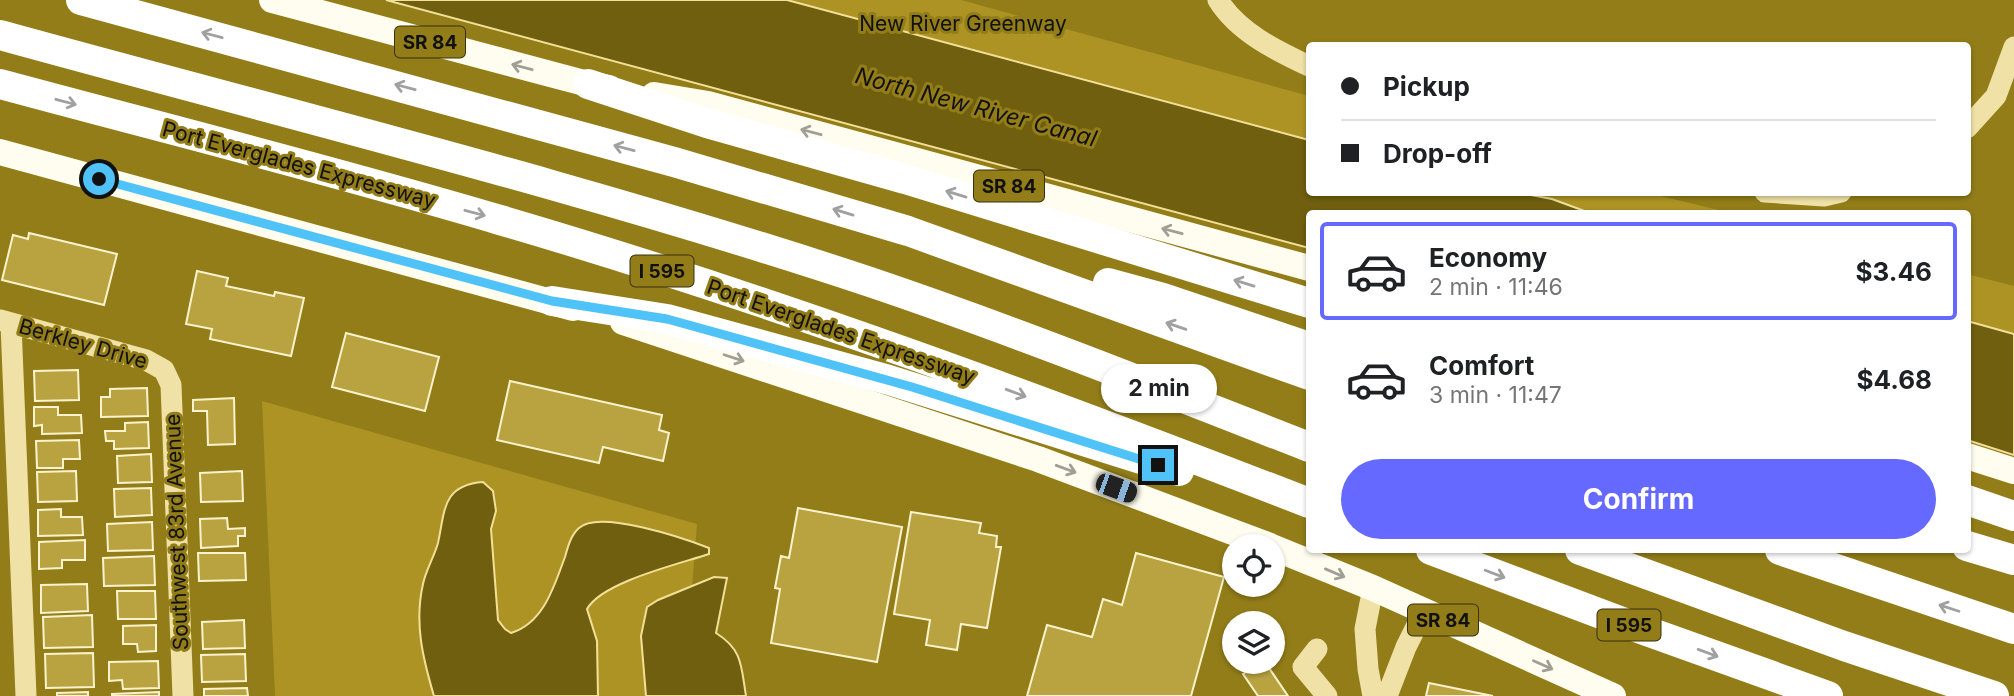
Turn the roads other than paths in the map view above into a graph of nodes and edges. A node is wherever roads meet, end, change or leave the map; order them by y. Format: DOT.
graph roads {
  1 [pos="81,0"];
  2 [pos="272,0"];
  3 [pos="1221,4"];
  4 [pos="0,36"];
  5 [pos="2014,47"];
  6 [pos="1306,65"];
  7 [pos="0,84"];
  8 [pos="588,84"];
  9 [pos="1971,124"];
  10 [pos="0,152"];
  11 [pos="908,232"];
  12 [pos="1306,267"];
  13 [pos="552,301"];
  14 [pos="1306,302"];
  15 [pos="5,322"];
  16 [pos="1306,346"];
  17 [pos="164,370"];
  18 [pos="1306,374"];
  19 [pos="1306,446"];
  20 [pos="1971,457"];
  21 [pos="2014,471"];
  22 [pos="1971,501"];
  23 [pos="1306,502"];
  24 [pos="1306,508"];
  25 [pos="2014,516"];
  26 [pos="1239,534"];
  27 [pos="1971,547"];
  28 [pos="1285,552"];
  29 [pos="1439,553"];
  30 [pos="1588,553"];
  31 [pos="1789,553"];
  32 [pos="2014,560"];
  33 [pos="1373,589"];
  34 [pos="1424,611"];
  35 [pos="2014,629"];
  36 [pos="1317,649"];
  37 [pos="26,696"];
  38 [pos="183,696"];
  39 [pos="1327,696"];
  40 [pos="1373,696"];
  41 [pos="1387,696"];
  42 [pos="1613,696"];
  43 [pos="1828,696"];
  44 [pos="1994,696"];
  11 -- 1 [label="highway, one-way"];
  8 -- 2 [label="main road, SR 84, one-way"];
  3 -- 6 [label="street"];
  4 -- 19 [label="highway"];
  5 -- 9 [label="street"];
  7 -- 23 [label="highway, Port Everglades Expressway / I 595, one-way"];
  12 -- 8 [label="main road, SR 84, one-way"];
  14 -- 8 [label="highway, one-way"];
  10 -- 13 [label="main road, SR 84"];
  11 -- 16 [label="highway"];
  18 -- 11 [label="highway, one-way"];
  13 -- 24 [label="highway"];
  13 -- 26 [label="main road, SR 84, one-way"];
  15 -- 17 [label="street, Berkley Drive"];
  15 -- 37 [label="street"];
  17 -- 38 [label="street, Southwest 83rd Avenue"];
  20 -- 21 [label="main road"];
  22 -- 25 [label="highway"];
  27 -- 32 [label="highway"];
  28 -- 33 [label="main road, SR 84, one-way"];
  29 -- 43 [label="highway, I 595, one-way"];
  30 -- 44 [label="highway"];
  35 -- 31 [label="highway, one-way"];
  33 -- 34 [label="main road, SR 84"];
  33 -- 40 [label="street"];
  34 -- 41 [label="street"];
  34 -- 42 [label="main road, SR 84, one-way"];
  36 -- 39 [label="street"];
}
